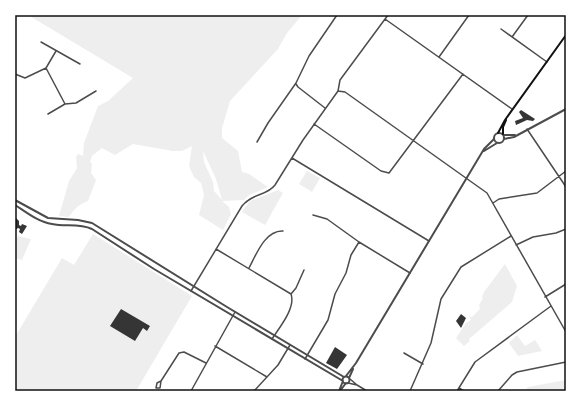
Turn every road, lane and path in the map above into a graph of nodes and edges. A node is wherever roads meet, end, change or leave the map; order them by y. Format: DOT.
graph roads {
  1 [pos="337,15"];
  2 [pos="388,15"];
  3 [pos="469,15"];
  4 [pos="528,15"];
  5 [pos="385,19"];
  6 [pos="501,29"];
  7 [pos="566,36"];
  8 [pos="512,38"];
  9 [pos="41,42"];
  10 [pos="56,51"];
  11 [pos="439,57"];
  12 [pos="547,62"];
  13 [pos="80,64"];
  14 [pos="46,68"];
  15 [pos="15,74"];
  16 [pos="462,74"];
  17 [pos="296,83"];
  18 [pos="96,91"];
  19 [pos="338,91"];
  20 [pos="65,104"];
  21 [pos="325,108"];
  22 [pos="513,110"];
  23 [pos="566,110"];
  24 [pos="48,114"];
  25 [pos="507,118"];
  26 [pos="314,124"];
  27 [pos="527,129"];
  28 [pos="498,133"];
  29 [pos="503,134"];
  30 [pos="515,135"];
  31 [pos="494,139"];
  32 [pos="504,139"];
  33 [pos="257,142"];
  34 [pos="412,142"];
  35 [pos="497,143"];
  36 [pos="483,152"];
  37 [pos="292,158"];
  38 [pos="566,171"];
  39 [pos="558,176"];
  40 [pos="467,179"];
  41 [pos="566,187"];
  42 [pos="15,200"];
  43 [pos="492,203"];
  44 [pos="15,205"];
  45 [pos="313,215"];
  46 [pos="566,229"];
  47 [pos="283,231"];
  48 [pos="511,236"];
  49 [pos="430,241"];
  50 [pos="359,242"];
  51 [pos="516,245"];
  52 [pos="216,249"];
  53 [pos="157,264"];
  54 [pos="249,268"];
  55 [pos="154,269"];
  56 [pos="304,270"];
  57 [pos="410,272"];
  58 [pos="566,284"];
  59 [pos="194,287"];
  60 [pos="191,291"];
  61 [pos="291,294"];
  62 [pos="545,297"];
  63 [pos="551,306"];
  64 [pos="235,312"];
  65 [pos="232,316"];
  66 [pos="565,326"];
  67 [pos="566,332"];
  68 [pos="274,336"];
  69 [pos="272,339"];
  70 [pos="290,345"];
  71 [pos="215,346"];
  72 [pos="288,349"];
  73 [pos="404,353"];
  74 [pos="307,355"];
  75 [pos="304,359"];
  76 [pos="566,362"];
  77 [pos="206,363"];
  78 [pos="423,364"];
  79 [pos="353,368"];
  80 [pos="345,376"];
  81 [pos="267,377"];
  82 [pos="350,379"];
  83 [pos="162,381"];
  84 [pos="343,381"];
  85 [pos="347,383"];
  86 [pos="357,385"];
  87 [pos="459,388"];
  88 [pos="191,391"];
  89 [pos="254,391"];
  90 [pos="340,391"];
  91 [pos="367,391"];
  92 [pos="410,391"];
  93 [pos="457,391"];
  94 [pos="464,391"];
  95 [pos="498,391"];
  1 -- 17 [label="street"];
  2 -- 5 [label="street"];
  3 -- 11 [label="street"];
  4 -- 8 [label="street"];
  5 -- 11 [label="street"];
  5 -- 19 [label="street"];
  6 -- 8 [label="street"];
  7 -- 12 [label="main road"];
  8 -- 12 [label="street"];
  9 -- 10 [label="street"];
  10 -- 13 [label="street"];
  10 -- 14 [label="street"];
  11 -- 16 [label="street"];
  12 -- 22 [label="main road"];
  14 -- 15 [label="street"];
  14 -- 20 [label="street"];
  16 -- 22 [label="street"];
  16 -- 34 [label="street"];
  17 -- 21 [label="street"];
  17 -- 33 [label="street"];
  18 -- 20 [label="street"];
  19 -- 21 [label="street"];
  19 -- 34 [label="street"];
  20 -- 24 [label="street"];
  21 -- 26 [label="street"];
  22 -- 25 [label="main road"];
  23 -- 27 [label="street"];
  25 -- 28 [label="main road"];
  25 -- 29 [label="main road"];
  26 -- 34 [label="street"];
  26 -- 37 [label="street"];
  27 -- 30 [label="street"];
  27 -- 39 [label="street"];
  28 -- 29 [label="street"];
  28 -- 31 [label="street"];
  29 -- 30 [label="street"];
  29 -- 32 [label="street"];
  30 -- 32 [label="street"];
  31 -- 35 [label="street"];
  31 -- 36 [label="street"];
  32 -- 35 [label="street"];
  34 -- 40 [label="street"];
  35 -- 36 [label="street"];
  36 -- 40 [label="street"];
  37 -- 49 [label="street"];
  37 -- 52 [label="street"];
  38 -- 39 [label="street"];
  39 -- 41 [label="street"];
  39 -- 43 [label="street"];
  40 -- 43 [label="street"];
  40 -- 49 [label="street"];
  42 -- 53 [label="street"];
  43 -- 48 [label="street"];
  44 -- 55 [label="street"];
  45 -- 50 [label="street"];
  46 -- 51 [label="street"];
  47 -- 54 [label="street"];
  48 -- 51 [label="street"];
  48 -- 78 [label="street"];
  49 -- 57 [label="street"];
  50 -- 57 [label="street"];
  50 -- 74 [label="street"];
  51 -- 62 [label="street"];
  52 -- 54 [label="street"];
  52 -- 59 [label="street"];
  53 -- 55 [label="street"];
  53 -- 59 [label="street"];
  54 -- 61 [label="street"];
  55 -- 60 [label="street"];
  56 -- 61 [label="street"];
  57 -- 79 [label="street"];
  58 -- 62 [label="street"];
  59 -- 60 [label="street"];
  59 -- 64 [label="street"];
  60 -- 65 [label="street"];
  61 -- 68 [label="street"];
  62 -- 63 [label="street"];
  63 -- 66 [label="street"];
  63 -- 87 [label="street"];
  64 -- 65 [label="street"];
  64 -- 68 [label="street"];
  65 -- 69 [label="street"];
  65 -- 71 [label="street"];
  66 -- 67 [label="street"];
  68 -- 69 [label="street"];
  68 -- 70 [label="street"];
  69 -- 72 [label="street"];
  70 -- 72 [label="street"];
  70 -- 74 [label="street"];
  71 -- 77 [label="street"];
  71 -- 81 [label="street"];
  72 -- 75 [label="street"];
  72 -- 81 [label="street"];
  73 -- 78 [label="street"];
  74 -- 75 [label="street"];
  74 -- 80 [label="street"];
  75 -- 84 [label="street"];
  76 -- 95 [label="street"];
  77 -- 83 [label="street"];
  77 -- 88 [label="street"];
  78 -- 92 [label="street"];
  79 -- 80 [label="street"];
  79 -- 82 [label="street"];
  80 -- 82 [label="street"];
  80 -- 84 [label="street"];
  81 -- 89 [label="street"];
  82 -- 85 [label="street"];
  82 -- 86 [label="street"];
  84 -- 85 [label="street"];
  84 -- 90 [label="street"];
  85 -- 86 [label="street"];
  85 -- 90 [label="street"];
  86 -- 91 [label="street"];
  87 -- 93 [label="street"];
  87 -- 94 [label="street"];
}
